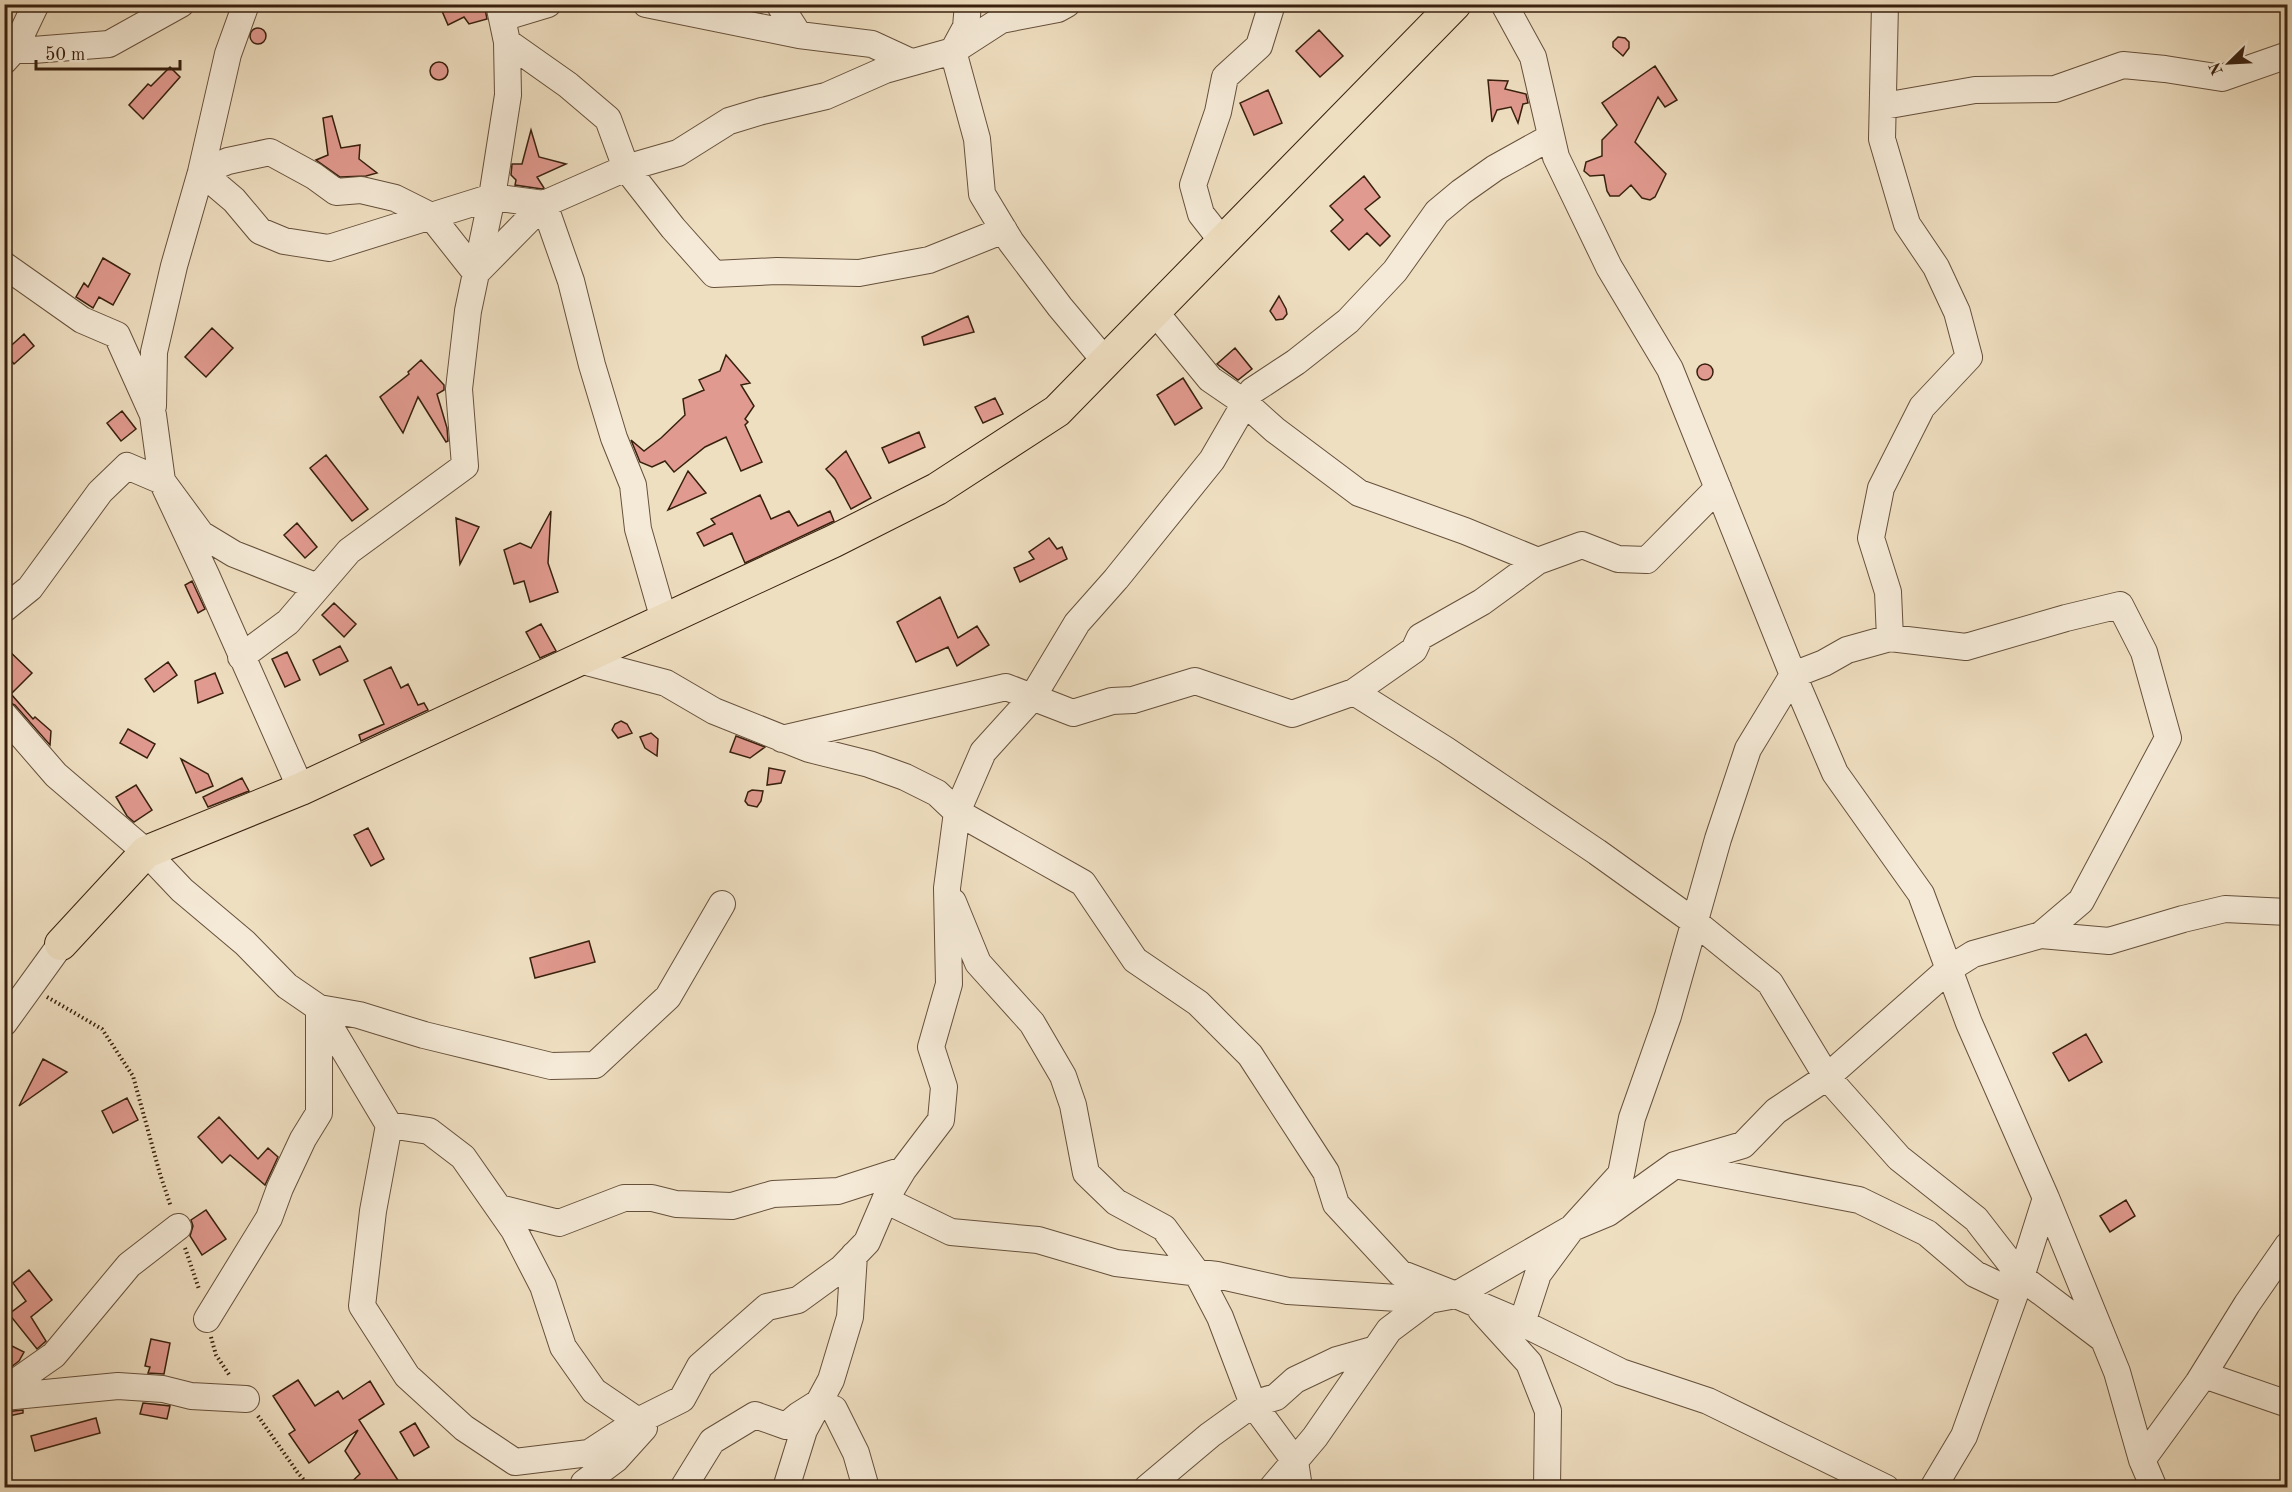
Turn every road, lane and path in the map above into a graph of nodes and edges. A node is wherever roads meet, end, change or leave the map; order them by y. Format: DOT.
graph roads {
  1 [pos="36,4"];
  2 [pos="181,4"];
  3 [pos="246,4"];
  4 [pos="548,4"];
  5 [pos="646,4"];
  6 [pos="779,4"];
  7 [pos="968,4"];
  8 [pos="1067,4"];
  9 [pos="1272,4"];
  10 [pos="1455,4"];
  11 [pos="1504,4"];
  12 [pos="1885,4"];
  13 [pos="503,21"];
  14 [pos="799,35"];
  15 [pos="952,51"];
  16 [pos="2288,55"];
  17 [pos="9,56"];
  18 [pos="911,62"];
  19 [pos="1884,106"];
  20 [pos="1551,137"];
  21 [pos="626,168"];
  22 [pos="201,172"];
  23 [pos="492,197"];
  24 [pos="544,204"];
  25 [pos="431,216"];
  26 [pos="1004,230"];
  27 [pos="1223,242"];
  28 [pos="7,270"];
  29 [pos="476,273"];
  30 [pos="1155,312"];
  31 [pos="1106,362"];
  32 [pos="1245,404"];
  33 [pos="153,415"];
  34 [pos="162,481"];
  35 [pos="1718,488"];
  36 [pos="1538,561"];
  37 [pos="318,587"];
  38 [pos="4,609"];
  39 [pos="664,620"];
  40 [pos="1890,638"];
  41 [pos="241,657"];
  42 [pos="579,660"];
  43 [pos="1793,675"];
  44 [pos="1354,692"];
  45 [pos="1032,698"];
  46 [pos="4,715"];
  47 [pos="782,738"];
  48 [pos="301,789"];
  49 [pos="957,812"];
  50 [pos="146,852"];
  51 [pos="947,888"];
  52 [pos="722,904"];
  53 [pos="2288,912"];
  54 [pos="1696,923"];
  55 [pos="2041,935"];
  56 [pos="61,945"];
  57 [pos="1948,969"];
  58 [pos="319,1008"];
  59 [pos="4,1023"];
  60 [pos="1827,1077"];
  61 [pos="389,1125"];
  62 [pos="1675,1165"];
  63 [pos="903,1170"];
  64 [pos="2046,1198"];
  65 [pos="885,1200"];
  66 [pos="499,1208"];
  67 [pos="178,1227"];
  68 [pos="1572,1228"];
  69 [pos="2288,1245"];
  70 [pos="854,1255"];
  71 [pos="1197,1273"];
  72 [pos="2018,1285"];
  73 [pos="1466,1299"];
  74 [pos="1429,1300"];
  75 [pos="207,1319"];
  76 [pos="1522,1323"];
  77 [pos="2104,1339"];
  78 [pos="1376,1349"];
  79 [pos="2204,1375"];
  80 [pos="4,1390"];
  81 [pos="4,1397"];
  82 [pos="246,1399"];
  83 [pos="818,1403"];
  84 [pos="1253,1404"];
  85 [pos="2288,1404"];
  86 [pos="646,1417"];
  87 [pos="2142,1460"];
  88 [pos="1295,1461"];
  89 [pos="585,1486"];
  90 [pos="683,1488"];
  91 [pos="786,1488"];
  92 [pos="866,1488"];
  93 [pos="1147,1488"];
  94 [pos="1272,1488"];
  95 [pos="1299,1488"];
  96 [pos="1547,1488"];
  97 [pos="1886,1488"];
  98 [pos="1933,1488"];
  99 [pos="2154,1488"];
  1 -- 17 [label="street"];
  2 -- 17 [label="street"];
  3 -- 22 [label="street"];
  4 -- 13 [label="street"];
  5 -- 14 [label="street"];
  6 -- 14 [label="street"];
  7 -- 15 [label="street"];
  8 -- 15 [label="street"];
  9 -- 27 [label="street"];
  10 -- 27 [label="main road"];
  11 -- 20 [label="street"];
  12 -- 19 [label="street"];
  13 -- 21 [label="street"];
  13 -- 23 [label="street"];
  14 -- 18 [label="street"];
  15 -- 18 [label="street"];
  15 -- 26 [label="street"];
  16 -- 19 [label="street"];
  18 -- 21 [label="street"];
  19 -- 40 [label="street"];
  20 -- 32 [label="street"];
  20 -- 35 [label="street"];
  21 -- 24 [label="street"];
  21 -- 26 [label="street"];
  22 -- 25 [label="street"];
  22 -- 25 [label="street"];
  22 -- 33 [label="street"];
  23 -- 24 [label="street"];
  23 -- 25 [label="street"];
  23 -- 29 [label="street"];
  24 -- 29 [label="street"];
  24 -- 39 [label="street"];
  25 -- 29 [label="street"];
  26 -- 31 [label="street"];
  27 -- 30 [label="main road"];
  28 -- 33 [label="street"];
  29 -- 37 [label="street"];
  30 -- 31 [label="main road"];
  30 -- 32 [label="street"];
  31 -- 39 [label="main road"];
  32 -- 36 [label="street"];
  32 -- 45 [label="street"];
  33 -- 34 [label="street"];
  34 -- 37 [label="street"];
  34 -- 38 [label="street"];
  34 -- 41 [label="street"];
  35 -- 36 [label="street"];
  35 -- 43 [label="street"];
  36 -- 44 [label="street"];
  37 -- 41 [label="street"];
  39 -- 42 [label="main road"];
  40 -- 43 [label="street"];
  40 -- 55 [label="street"];
  41 -- 48 [label="street"];
  42 -- 47 [label="street"];
  42 -- 48 [label="main road"];
  43 -- 54 [label="street"];
  43 -- 57 [label="street"];
  44 -- 45 [label="street"];
  44 -- 54 [label="street"];
  45 -- 47 [label="street"];
  45 -- 49 [label="street"];
  46 -- 50 [label="street"];
  47 -- 49 [label="street"];
  48 -- 50 [label="main road"];
  49 -- 51 [label="street"];
  49 -- 73 [label="street"];
  50 -- 56 [label="main road"];
  50 -- 58 [label="street"];
  51 -- 63 [label="street"];
  51 -- 71 [label="street"];
  52 -- 58 [label="street"];
  53 -- 55 [label="street"];
  54 -- 60 [label="street"];
  54 -- 68 [label="street"];
  55 -- 57 [label="street"];
  56 -- 59 [label="street"];
  57 -- 60 [label="street"];
  57 -- 64 [label="street"];
  58 -- 61 [label="street"];
  58 -- 75 [label="street"];
  60 -- 62 [label="street"];
  60 -- 72 [label="street"];
  61 -- 66 [label="street"];
  61 -- 86 [label="street"];
  62 -- 68 [label="street"];
  62 -- 72 [label="street"];
  63 -- 65 [label="street"];
  63 -- 66 [label="street"];
  64 -- 72 [label="street"];
  64 -- 77 [label="street"];
  65 -- 70 [label="street"];
  65 -- 71 [label="street"];
  66 -- 86 [label="street"];
  67 -- 80 [label="street"];
  68 -- 73 [label="street"];
  68 -- 76 [label="street"];
  69 -- 79 [label="street"];
  70 -- 83 [label="street"];
  70 -- 86 [label="street"];
  71 -- 74 [label="street"];
  71 -- 84 [label="street"];
  72 -- 77 [label="street"];
  72 -- 98 [label="street"];
  73 -- 74 [label="street"];
  73 -- 76 [label="street"];
  73 -- 96 [label="street"];
  74 -- 78 [label="street"];
  76 -- 97 [label="street"];
  77 -- 87 [label="street"];
  78 -- 84 [label="street"];
  78 -- 88 [label="street"];
  79 -- 85 [label="street"];
  79 -- 87 [label="street"];
  81 -- 82 [label="street"];
  83 -- 90 [label="street"];
  83 -- 91 [label="street"];
  83 -- 92 [label="street"];
  84 -- 88 [label="street"];
  84 -- 93 [label="street"];
  86 -- 89 [label="street"];
  87 -- 99 [label="street"];
  88 -- 94 [label="street"];
  88 -- 95 [label="street"];
}
